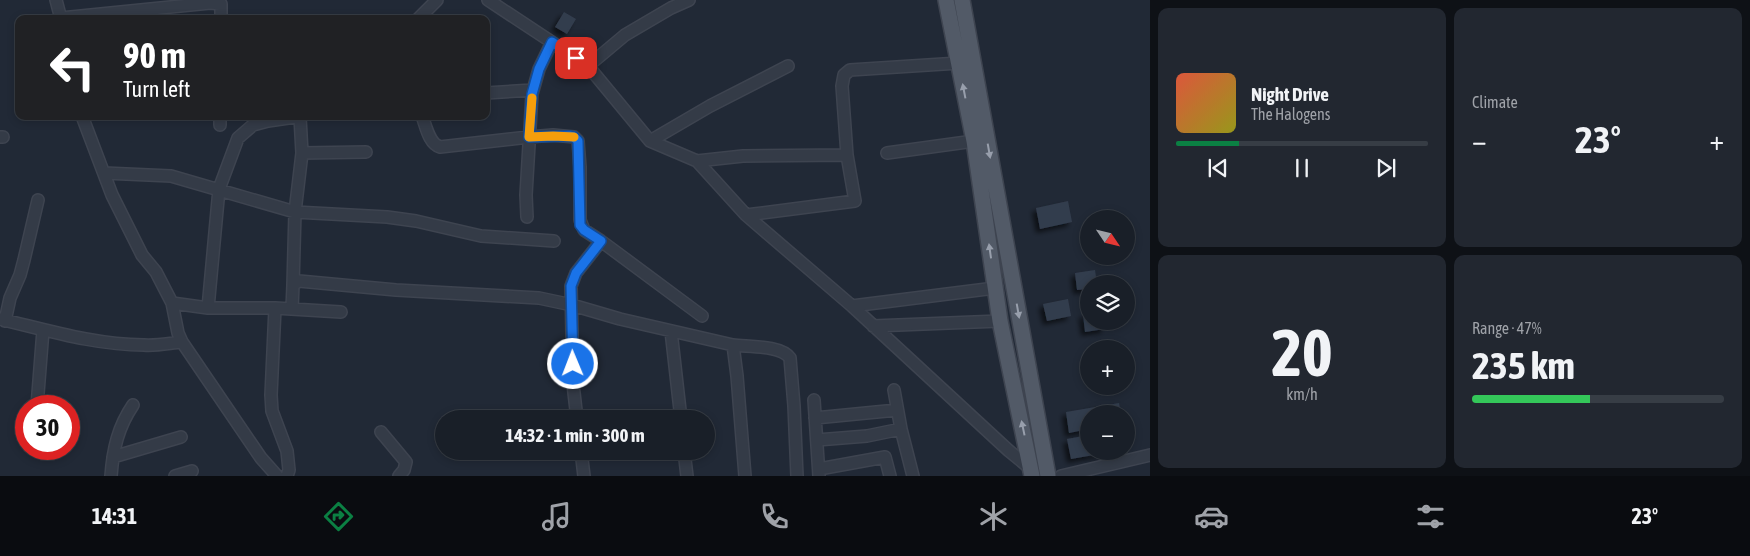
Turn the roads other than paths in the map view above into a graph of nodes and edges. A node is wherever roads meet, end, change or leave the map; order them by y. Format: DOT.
graph roads {
  1 [pos="56,0"];
  2 [pos="437,0"];
  3 [pos="488,0"];
  4 [pos="689,0"];
  5 [pos="946,0"];
  6 [pos="962,0"];
  7 [pos="222,2"];
  8 [pos="60,15"];
  9 [pos="91,15"];
  10 [pos="222,15"];
  11 [pos="422,15"];
  12 [pos="552,42"];
  13 [pos="959,63"];
  14 [pos="588,66"];
  15 [pos="788,66"];
  16 [pos="533,90"];
  17 [pos="490,93"];
  18 [pos="83,120"];
  19 [pos="276,120"];
  20 [pos="301,120"];
  21 [pos="423,120"];
  22 [pos="529,137"];
  23 [pos="974,140"];
  24 [pos="650,141"];
  25 [pos="366,152"];
  26 [pos="302,153"];
  27 [pos="887,153"];
  28 [pos="847,155"];
  29 [pos="697,161"];
  30 [pos="104,173"];
  31 [pos="219,189"];
  32 [pos="38,200"];
  33 [pos="295,212"];
  34 [pos="746,215"];
  35 [pos="527,217"];
  36 [pos="554,241"];
  37 [pos="601,241"];
  38 [pos="293,285"];
  39 [pos="995,288"];
  40 [pos="172,302"];
  41 [pos="572,305"];
  42 [pos="852,306"];
  43 [pos="208,308"];
  44 [pos="275,308"];
  45 [pos="292,309"];
  46 [pos="341,312"];
  47 [pos="702,316"];
  48 [pos="3,320"];
  49 [pos="1000,321"];
  50 [pos="873,326"];
  51 [pos="43,330"];
  52 [pos="671,331"];
  53 [pos="182,342"];
  54 [pos="733,345"];
  55 [pos="894,390"];
  56 [pos="38,395"];
  57 [pos="814,400"];
  58 [pos="133,405"];
  59 [pos="576,410"];
  60 [pos="680,410"];
  61 [pos="897,410"];
  62 [pos="815,418"];
  63 [pos="901,429"];
  64 [pos="381,432"];
  65 [pos="181,437"];
  66 [pos="817,440"];
  67 [pos="1150,455"];
  68 [pos="113,457"];
  69 [pos="582,460"];
  70 [pos="685,460"];
  71 [pos="192,472"];
  72 [pos="1032,472"];
  73 [pos="819,473"];
  74 [pos="111,476"];
  75 [pos="175,476"];
  76 [pos="277,476"];
  77 [pos="287,476"];
  78 [pos="399,476"];
  79 [pos="584,476"];
  80 [pos="687,476"];
  81 [pos="745,476"];
  82 [pos="797,476"];
  83 [pos="890,476"];
  84 [pos="913,476"];
  85 [pos="1048,476"];
  86 [pos="1061,476"];
  1 -- 8 [label="street"];
  2 -- 11 [label="street"];
  3 -- 12 [label="street"];
  4 -- 14 [label="street"];
  5 -- 13 [label="main road"];
  6 -- 85 [label="main road, one-way"];
  7 -- 9 [label="street"];
  7 -- 10 [label="street"];
  12 -- 14 [label="street"];
  12 -- 16 [label="street"];
  23 -- 13 [label="main road, one-way"];
  13 -- 28 [label="street"];
  14 -- 24 [label="street"];
  15 -- 24 [label="street"];
  16 -- 17 [label="street"];
  16 -- 22 [label="street"];
  18 -- 30 [label="street"];
  19 -- 31 [label="street"];
  20 -- 26 [label="street"];
  21 -- 22 [label="street"];
  22 -- 35 [label="street"];
  22 -- 37 [label="street"];
  23 -- 27 [label="street"];
  39 -- 23 [label="main road, one-way"];
  24 -- 29 [label="street"];
  25 -- 26 [label="street"];
  26 -- 33 [label="street"];
  28 -- 29 [label="street"];
  28 -- 34 [label="street"];
  29 -- 34 [label="street"];
  30 -- 31 [label="street"];
  30 -- 40 [label="street"];
  31 -- 33 [label="street"];
  31 -- 43 [label="street"];
  32 -- 48 [label="street"];
  33 -- 36 [label="street"];
  33 -- 38 [label="street"];
  34 -- 42 [label="street"];
  37 -- 41 [label="street"];
  37 -- 47 [label="street"];
  38 -- 41 [label="street"];
  38 -- 45 [label="street"];
  39 -- 42 [label="street"];
  39 -- 49 [label="main road"];
  40 -- 43 [label="street"];
  40 -- 53 [label="street"];
  41 -- 52 [label="street"];
  41 -- 59 [label="street"];
  42 -- 50 [label="street"];
  43 -- 44 [label="street"];
  44 -- 45 [label="street"];
  44 -- 77 [label="street"];
  45 -- 46 [label="street"];
  48 -- 51 [label="street"];
  49 -- 50 [label="street"];
  72 -- 49 [label="main road, one-way"];
  50 -- 72 [label="street"];
  51 -- 53 [label="street"];
  51 -- 56 [label="street"];
  52 -- 54 [label="street"];
  52 -- 60 [label="street"];
  53 -- 76 [label="street"];
  54 -- 81 [label="street"];
  54 -- 82 [label="street"];
  55 -- 61 [label="street"];
  57 -- 62 [label="street"];
  58 -- 68 [label="street"];
  61 -- 62 [label="street"];
  61 -- 63 [label="street"];
  62 -- 66 [label="street"];
  63 -- 66 [label="street"];
  63 -- 84 [label="street"];
  64 -- 78 [label="street"];
  65 -- 68 [label="street"];
  66 -- 73 [label="street"];
  67 -- 86 [label="street"];
  68 -- 74 [label="street"];
  69 -- 79 [label="street"];
  70 -- 80 [label="street"];
  71 -- 75 [label="street"];
  73 -- 83 [label="street"];
}
